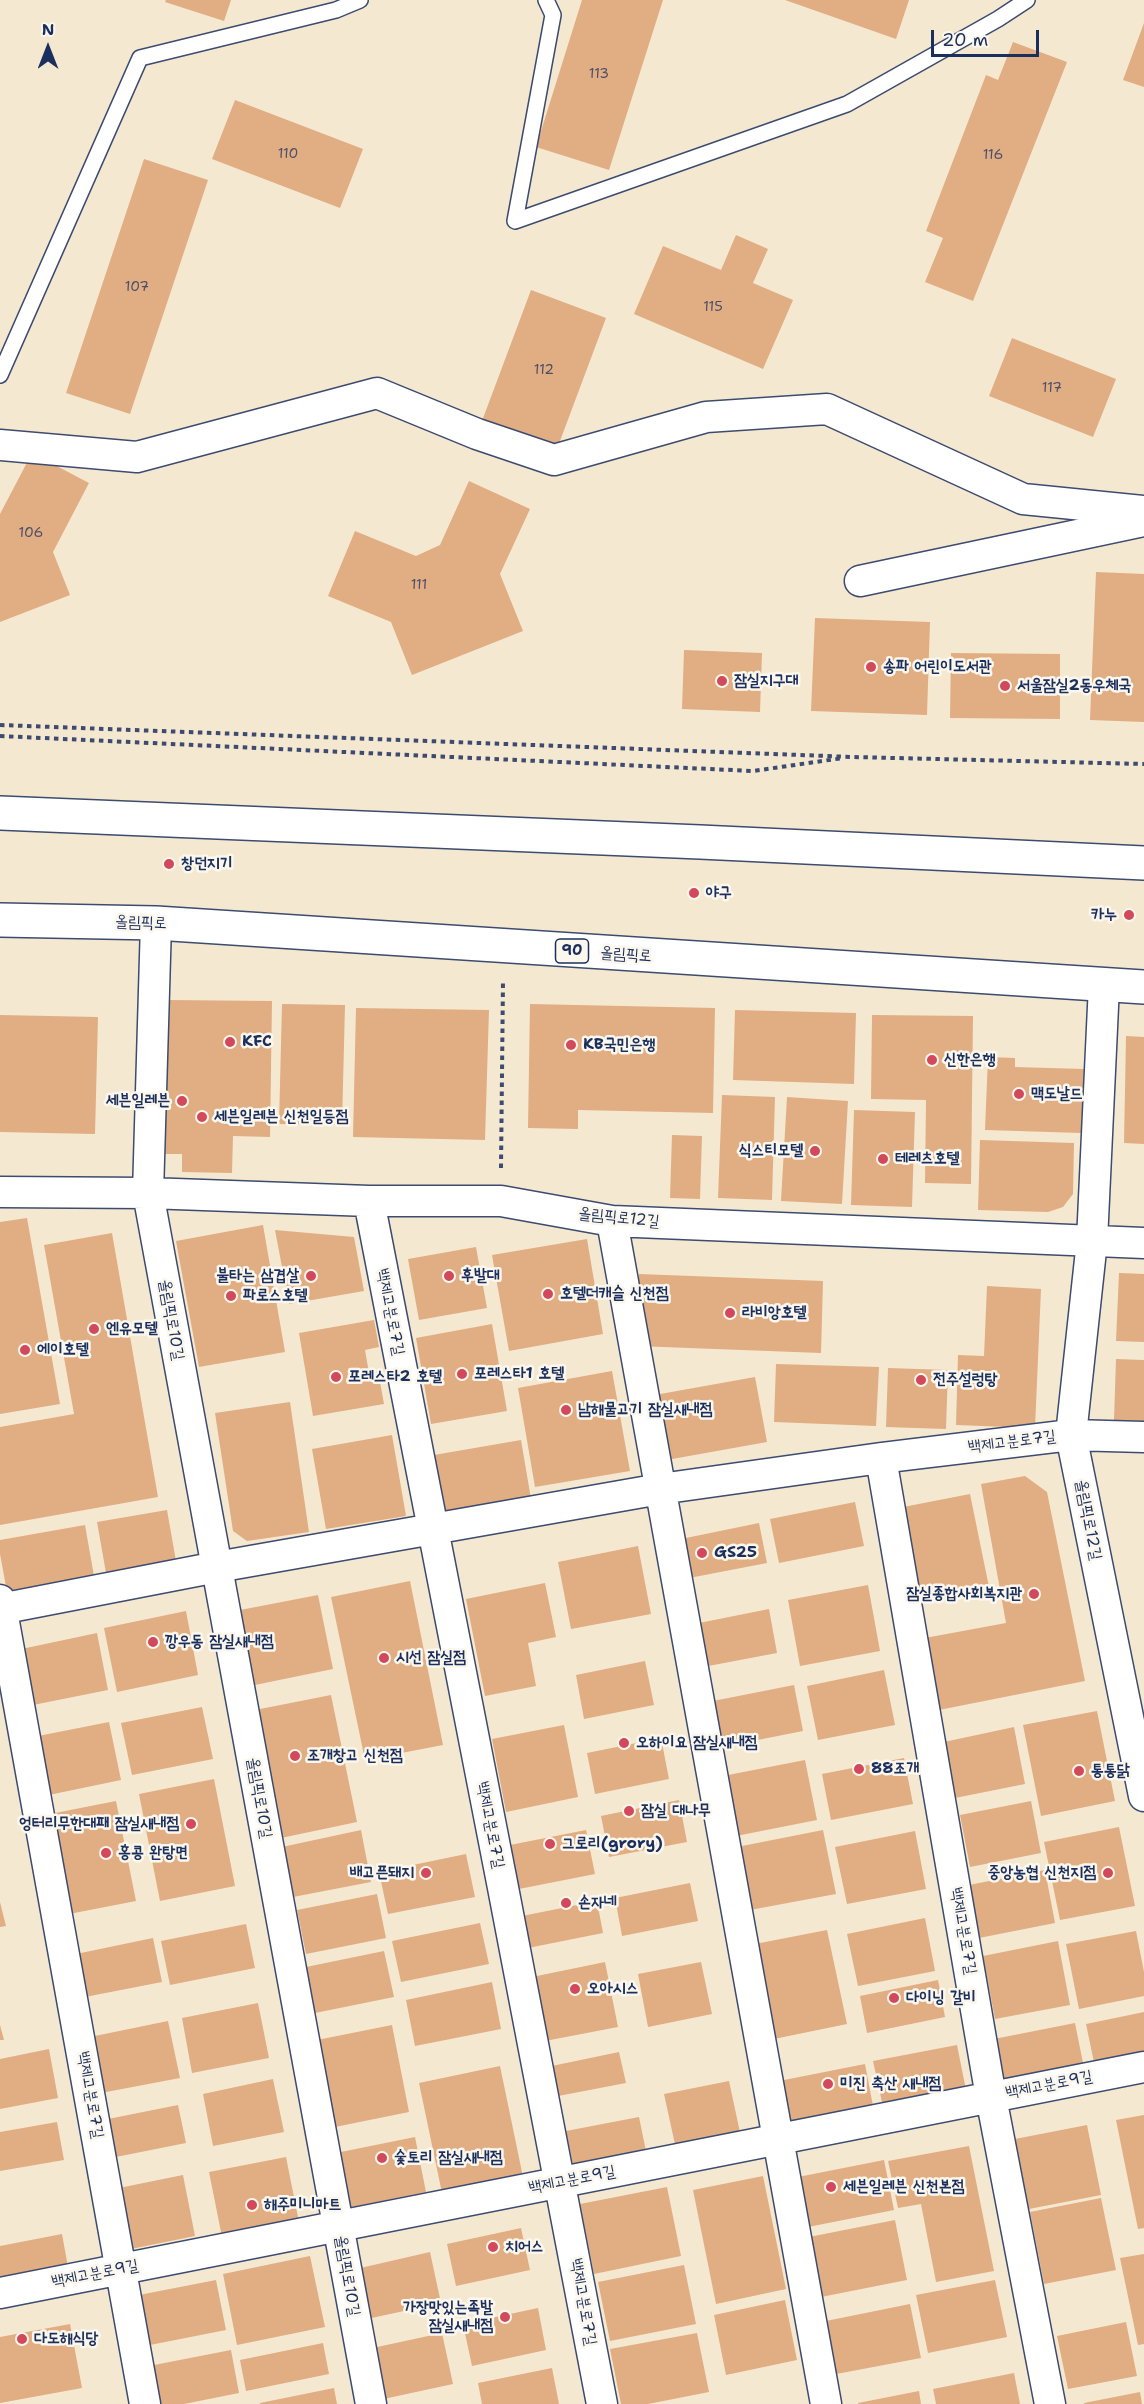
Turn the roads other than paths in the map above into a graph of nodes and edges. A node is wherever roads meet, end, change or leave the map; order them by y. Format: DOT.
graph roads {
  1 [pos="360,0"];
  2 [pos="546,0"];
  3 [pos="1027,0"];
  4 [pos="0,375"];
  5 [pos="0,445"];
  6 [pos="1144,511"];
  7 [pos="1144,521"];
  8 [pos="860,581"];
  9 [pos="0,813"];
  10 [pos="1144,863"];
  11 [pos="0,920"];
  12 [pos="156,923"];
  13 [pos="1104,986"];
  14 [pos="1144,987"];
  15 [pos="0,1192"];
  16 [pos="148,1193"];
  17 [pos="369,1201"];
  18 [pos="612,1221"];
  19 [pos="1092,1241"];
  20 [pos="1144,1243"];
  21 [pos="1071,1435"];
  22 [pos="1144,1437"];
  23 [pos="881,1458"];
  24 [pos="660,1489"];
  25 [pos="431,1529"];
  26 [pos="217,1567"];
  27 [pos="0,1606"];
  28 [pos="1144,1796"];
  29 [pos="1144,2067"];
  30 [pos="991,2097"];
  31 [pos="778,2139"];
  32 [pos="561,2182"];
  33 [pos="338,2226"];
  34 [pos="121,2269"];
  35 [pos="0,2293"];
  36 [pos="145,2404"];
  37 [pos="371,2404"];
  38 [pos="602,2404"];
  39 [pos="826,2404"];
  40 [pos="1050,2404"];
  1 -- 4 [label="lane"];
  2 -- 3 [label="lane"];
  5 -- 6 [label="street"];
  7 -- 8 [label="street"];
  9 -- 10 [label="main road"];
  11 -- 12 [label="main road, 올림픽로 / 90"];
  12 -- 13 [label="main road, 올림픽로 / 90"];
  12 -- 16 [label="street, 올림픽로10길"];
  13 -- 14 [label="main road, 올림픽로 / 90"];
  13 -- 19 [label="street, 올림픽로12길"];
  15 -- 16 [label="street"];
  16 -- 17 [label="street, 올림픽로12길"];
  16 -- 26 [label="street, 올림픽로10길"];
  17 -- 18 [label="street, 올림픽로12길"];
  17 -- 25 [label="street, 백제고분로7길"];
  18 -- 19 [label="street, 올림픽로12길"];
  18 -- 24 [label="street"];
  19 -- 20 [label="street, 올림픽로12길"];
  19 -- 21 [label="street, 올림픽로12길"];
  21 -- 22 [label="street, 백제고분로7길"];
  21 -- 23 [label="street, 백제고분로7길"];
  21 -- 28 [label="street, 올림픽로12길"];
  23 -- 24 [label="street, 백제고분로7길"];
  23 -- 30 [label="street, 백제고분로7길"];
  24 -- 25 [label="street, 백제고분로7길"];
  24 -- 31 [label="street"];
  25 -- 26 [label="street, 백제고분로7길"];
  25 -- 32 [label="street, 백제고분로7길"];
  26 -- 27 [label="street, 백제고분로7길"];
  26 -- 33 [label="street, 올림픽로10길"];
  27 -- 34 [label="street, 백제고분로7길"];
  29 -- 30 [label="street, 백제고분로9길"];
  30 -- 31 [label="street, 백제고분로9길"];
  30 -- 40 [label="street, 백제고분로7길"];
  31 -- 32 [label="street, 백제고분로9길"];
  31 -- 39 [label="street"];
  32 -- 33 [label="street, 백제고분로9길"];
  32 -- 38 [label="street, 백제고분로7길"];
  33 -- 34 [label="street, 백제고분로9길"];
  33 -- 37 [label="street, 올림픽로10길"];
  34 -- 35 [label="street, 백제고분로9길"];
  34 -- 36 [label="street, 백제고분로7길"];
}
